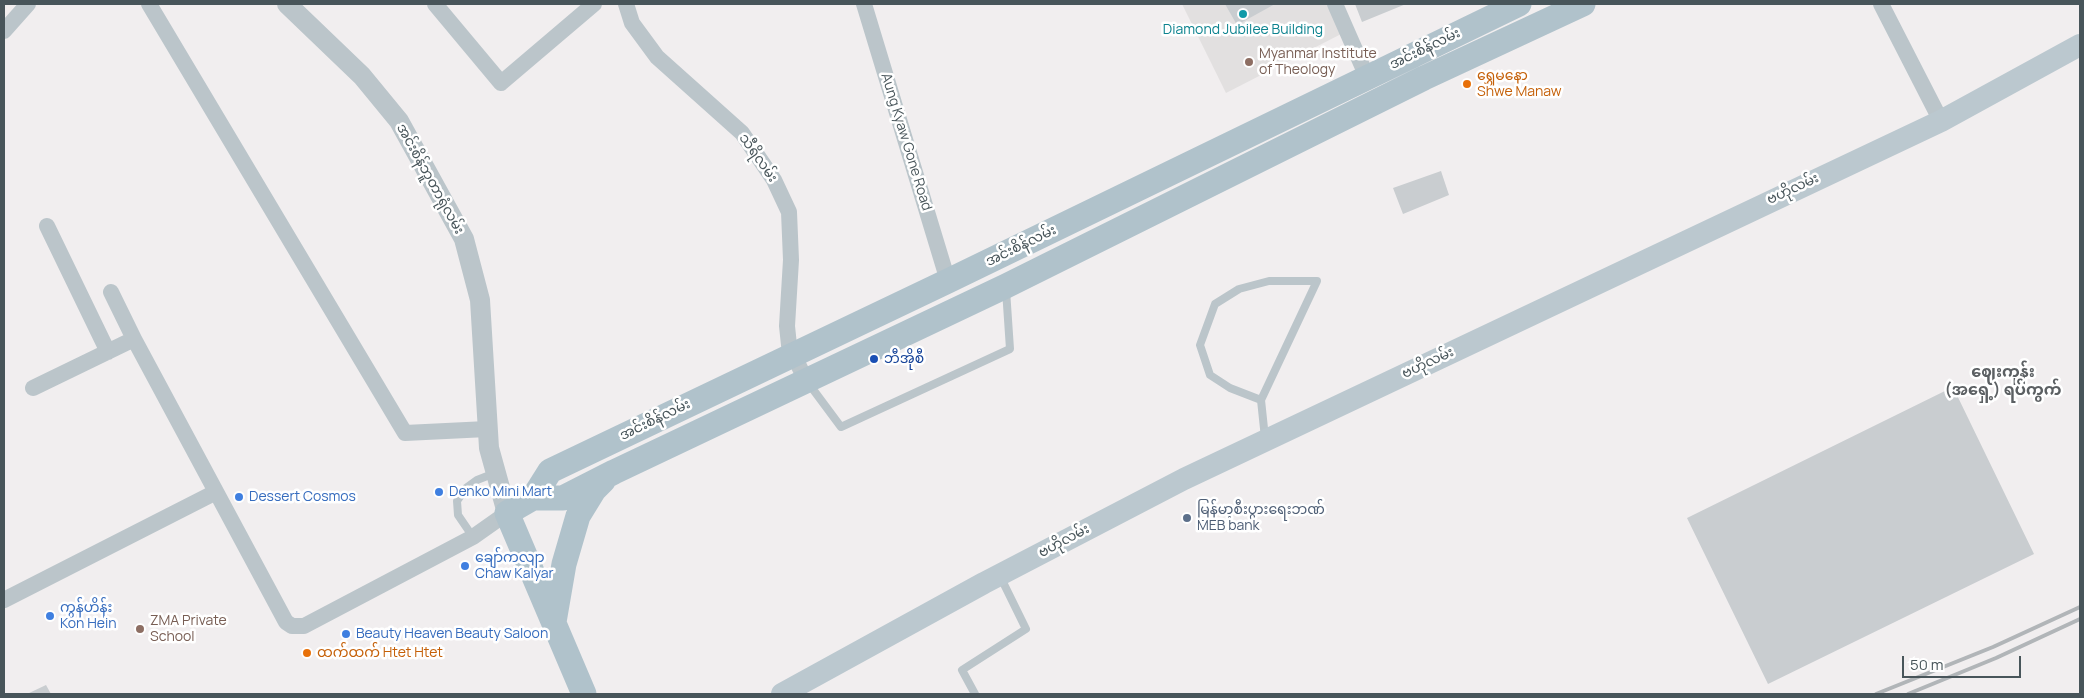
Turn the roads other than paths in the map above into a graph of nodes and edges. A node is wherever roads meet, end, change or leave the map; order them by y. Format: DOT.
graph roads {
  1 [pos="28,4"];
  2 [pos="149,4"];
  3 [pos="287,4"];
  4 [pos="435,4"];
  5 [pos="594,4"];
  6 [pos="626,4"];
  7 [pos="864,4"];
  8 [pos="1335,4"];
  9 [pos="1519,4"];
  10 [pos="1583,4"];
  11 [pos="1882,4"];
  12 [pos="4,31"];
  13 [pos="2080,45"];
  14 [pos="1414,54"];
  15 [pos="1367,77"];
  16 [pos="1424,78"];
  17 [pos="1941,121"];
  18 [pos="1270,124"];
  19 [pos="1281,149"];
  20 [pos="1090,212"];
  21 [pos="47,226"];
  22 [pos="1103,238"];
  23 [pos="948,281"];
  24 [pos="1006,286"];
  25 [pos="111,292"];
  26 [pos="134,339"];
  27 [pos="108,352"];
  28 [pos="794,354"];
  29 [pos="806,381"];
  30 [pos="33,388"];
  31 [pos="1261,400"];
  32 [pos="487,429"];
  33 [pos="1265,440"];
  34 [pos="614,472"];
  35 [pos="496,473"];
  36 [pos="216,492"];
  37 [pos="532,498"];
  38 [pos="507,513"];
  39 [pos="473,537"];
  40 [pos="1000,575"];
  41 [pos="4,600"];
  42 [pos="554,622"];
  43 [pos="584,694"];
  44 [pos="782,694"];
  45 [pos="974,694"];
  1 -- 12 [label="street"];
  2 -- 32 [label="street"];
  3 -- 32 [label="street, အင်းစိန်ဘူတာရုံလမ်း"];
  4 -- 5 [label="street"];
  6 -- 28 [label="street, သီရိလမ်း"];
  7 -- 23 [label="street, Aung Kyaw Gone Road"];
  8 -- 15 [label="street"];
  9 -- 14 [label="main road, အင်းစိန်လမ်း"];
  10 -- 16 [label="main road, အင်းစိန်လမ်း"];
  11 -- 17 [label="street"];
  13 -- 17 [label="main road, ဗဟိုလမ်း"];
  14 -- 15 [label="main road, အင်းစိန်လမ်း"];
  14 -- 16 [label="main road"];
  15 -- 18 [label="main road, အင်းစိန်လမ်း"];
  16 -- 19 [label="main road, အင်းစိန်လမ်း"];
  17 -- 33 [label="main road, ဗဟိုလမ်း"];
  18 -- 19 [label="main road"];
  18 -- 20 [label="main road, အင်းစိန်လမ်း"];
  19 -- 22 [label="main road, အင်းစိန်လမ်း"];
  20 -- 22 [label="main road"];
  20 -- 23 [label="main road, အင်းစိန်လမ်း"];
  21 -- 27 [label="street"];
  22 -- 24 [label="main road, အင်းစိန်လမ်း"];
  23 -- 28 [label="main road, အင်းစိန်လမ်း"];
  24 -- 29 [label="main road, အင်းစိန်လမ်း"];
  24 -- 29 [label="lane"];
  25 -- 26 [label="street"];
  26 -- 27 [label="street"];
  26 -- 36 [label="street"];
  27 -- 30 [label="street"];
  28 -- 29 [label="street, သီရိလမ်း"];
  28 -- 37 [label="main road, အင်းစိန်လမ်း"];
  29 -- 34 [label="main road, အင်းစိန်လမ်း"];
  31 -- 31 [label="lane"];
  31 -- 33 [label="lane"];
  32 -- 35 [label="street, အင်းစိန်ဘူတာရုံလမ်း"];
  33 -- 40 [label="main road, ဗဟိုလမ်း"];
  34 -- 37 [label="main road, အင်းစိန်လမ်း"];
  34 -- 42 [label="main road, အင်းစိန်လမ်း"];
  35 -- 38 [label="street, အင်းစိန်ဘူတာရုံလမ်း"];
  35 -- 39 [label="lane"];
  36 -- 39 [label="street"];
  36 -- 41 [label="street"];
  37 -- 38 [label="main road, အင်းစိန်လမ်း"];
  38 -- 39 [label="street"];
  38 -- 42 [label="main road"];
  40 -- 44 [label="main road, ဗဟိုလမ်း"];
  40 -- 45 [label="lane"];
  42 -- 43 [label="main road"];
}
